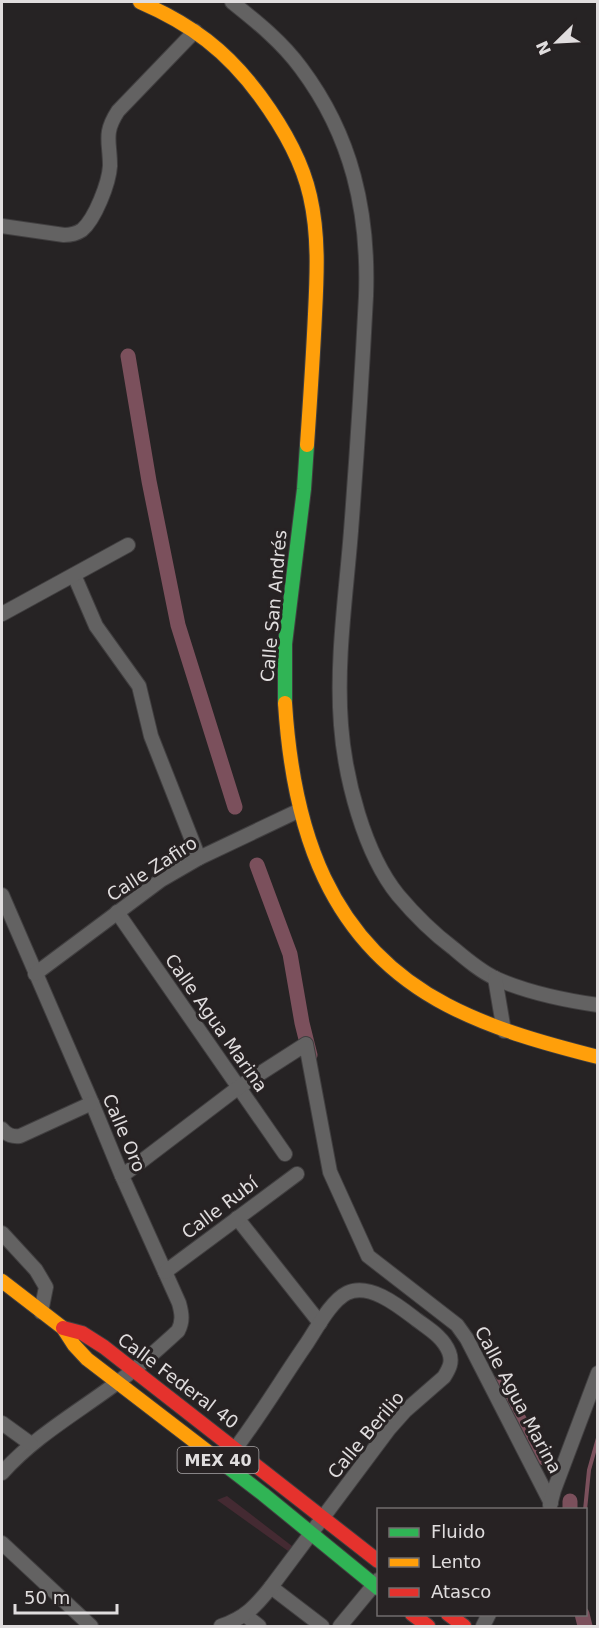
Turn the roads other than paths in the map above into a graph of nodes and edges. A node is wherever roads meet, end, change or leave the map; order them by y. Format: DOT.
graph roads {
  1 [pos="140,2"];
  2 [pos="232,2"];
  3 [pos="195,31"];
  4 [pos="2,226"];
  5 [pos="128,546"];
  6 [pos="74,575"];
  7 [pos="2,614"];
  8 [pos="300,810"];
  9 [pos="198,858"];
  10 [pos="2,895"];
  11 [pos="117,912"];
  12 [pos="35,974"];
  13 [pos="495,978"];
  14 [pos="597,1005"];
  15 [pos="504,1031"];
  16 [pos="597,1057"];
  17 [pos="239,1087"];
  18 [pos="92,1103"];
  19 [pos="8,1133"];
  20 [pos="285,1154"];
  21 [pos="297,1174"];
  22 [pos="122,1176"];
  23 [pos="237,1218"];
  24 [pos="2,1233"];
  25 [pos="165,1272"];
  26 [pos="2,1281"];
  27 [pos="41,1312"];
  28 [pos="320,1323"];
  29 [pos="63,1328"];
  30 [pos="134,1370"];
  31 [pos="597,1373"];
  32 [pos="118,1382"];
  33 [pos="176,1402"];
  34 [pos="165,1418"];
  35 [pos="2,1423"];
  36 [pos="31,1444"];
  37 [pos="236,1448"];
  38 [pos="224,1464"];
  39 [pos="2,1473"];
  40 [pos="549,1506"];
  41 [pos="324,1517"];
  42 [pos="312,1534"];
  43 [pos="2,1543"];
  44 [pos="377,1560"];
  45 [pos="377,1584"];
  46 [pos="271,1587"];
  47 [pos="245,1615"];
  48 [pos="415,1616"];
  49 [pos="451,1616"];
  50 [pos="91,1626"];
  51 [pos="221,1626"];
  52 [pos="259,1626"];
  53 [pos="322,1626"];
  54 [pos="340,1626"];
  55 [pos="428,1626"];
  56 [pos="464,1626"];
  1 -- 3 [label="street, Calle San Andrés"];
  2 -- 13 [label="street"];
  3 -- 4 [label="street"];
  3 -- 8 [label="street, Calle San Andrés"];
  5 -- 6 [label="street"];
  6 -- 7 [label="street"];
  6 -- 9 [label="street"];
  8 -- 9 [label="street, Calle Zafiro"];
  8 -- 15 [label="street, Calle San Andrés"];
  9 -- 11 [label="street, Calle Zafiro"];
  10 -- 12 [label="street, Calle Oro"];
  11 -- 12 [label="street, Calle Zafiro"];
  11 -- 17 [label="street, Calle Agua Marina"];
  12 -- 18 [label="street, Calle Oro"];
  13 -- 14 [label="street"];
  13 -- 15 [label="street"];
  15 -- 16 [label="street, Calle San Andrés"];
  17 -- 20 [label="street, Calle Agua Marina"];
  17 -- 22 [label="street"];
  17 -- 40 [label="street, Calle Agua Marina"];
  18 -- 19 [label="street"];
  18 -- 22 [label="street, Calle Oro"];
  21 -- 23 [label="street, Calle Rubí"];
  22 -- 25 [label="street, Calle Oro"];
  23 -- 25 [label="street, Calle Rubí"];
  23 -- 28 [label="street"];
  24 -- 27 [label="street"];
  25 -- 30 [label="street, Calle Oro"];
  26 -- 27 [label="street, Calle Federal 40 / MEX 40"];
  27 -- 29 [label="street, Calle Federal 40 / MEX 40"];
  28 -- 37 [label="street"];
  28 -- 41 [label="street, Calle Berilio"];
  29 -- 30 [label="street, Calle Federal 40 / MEX 40"];
  29 -- 32 [label="street, Calle Federal 40 / MEX 40"];
  30 -- 32 [label="street"];
  30 -- 33 [label="street, Calle Federal 40 / MEX 40"];
  31 -- 40 [label="street"];
  32 -- 34 [label="street, Calle Federal 40 / MEX 40"];
  32 -- 36 [label="street"];
  33 -- 34 [label="street"];
  33 -- 37 [label="street, Calle Federal 40 / MEX 40"];
  34 -- 38 [label="street, Calle Federal 40 / MEX 40"];
  35 -- 36 [label="street"];
  36 -- 39 [label="street"];
  37 -- 38 [label="street"];
  37 -- 41 [label="street, Calle Federal 40 / MEX 40"];
  38 -- 42 [label="street, Calle Federal 40 / MEX 40"];
  41 -- 42 [label="street, Calle Berilio"];
  41 -- 44 [label="street, Calle Federal 40 / MEX 40"];
  42 -- 45 [label="street, Calle Federal 40 / MEX 40"];
  42 -- 46 [label="street, Calle Berilio"];
  43 -- 50 [label="street"];
  45 -- 54 [label="street"];
  46 -- 47 [label="street, Calle Berilio"];
  46 -- 53 [label="street"];
  47 -- 51 [label="street"];
  47 -- 52 [label="street"];
  48 -- 55 [label="street"];
  49 -- 56 [label="street"];
}
